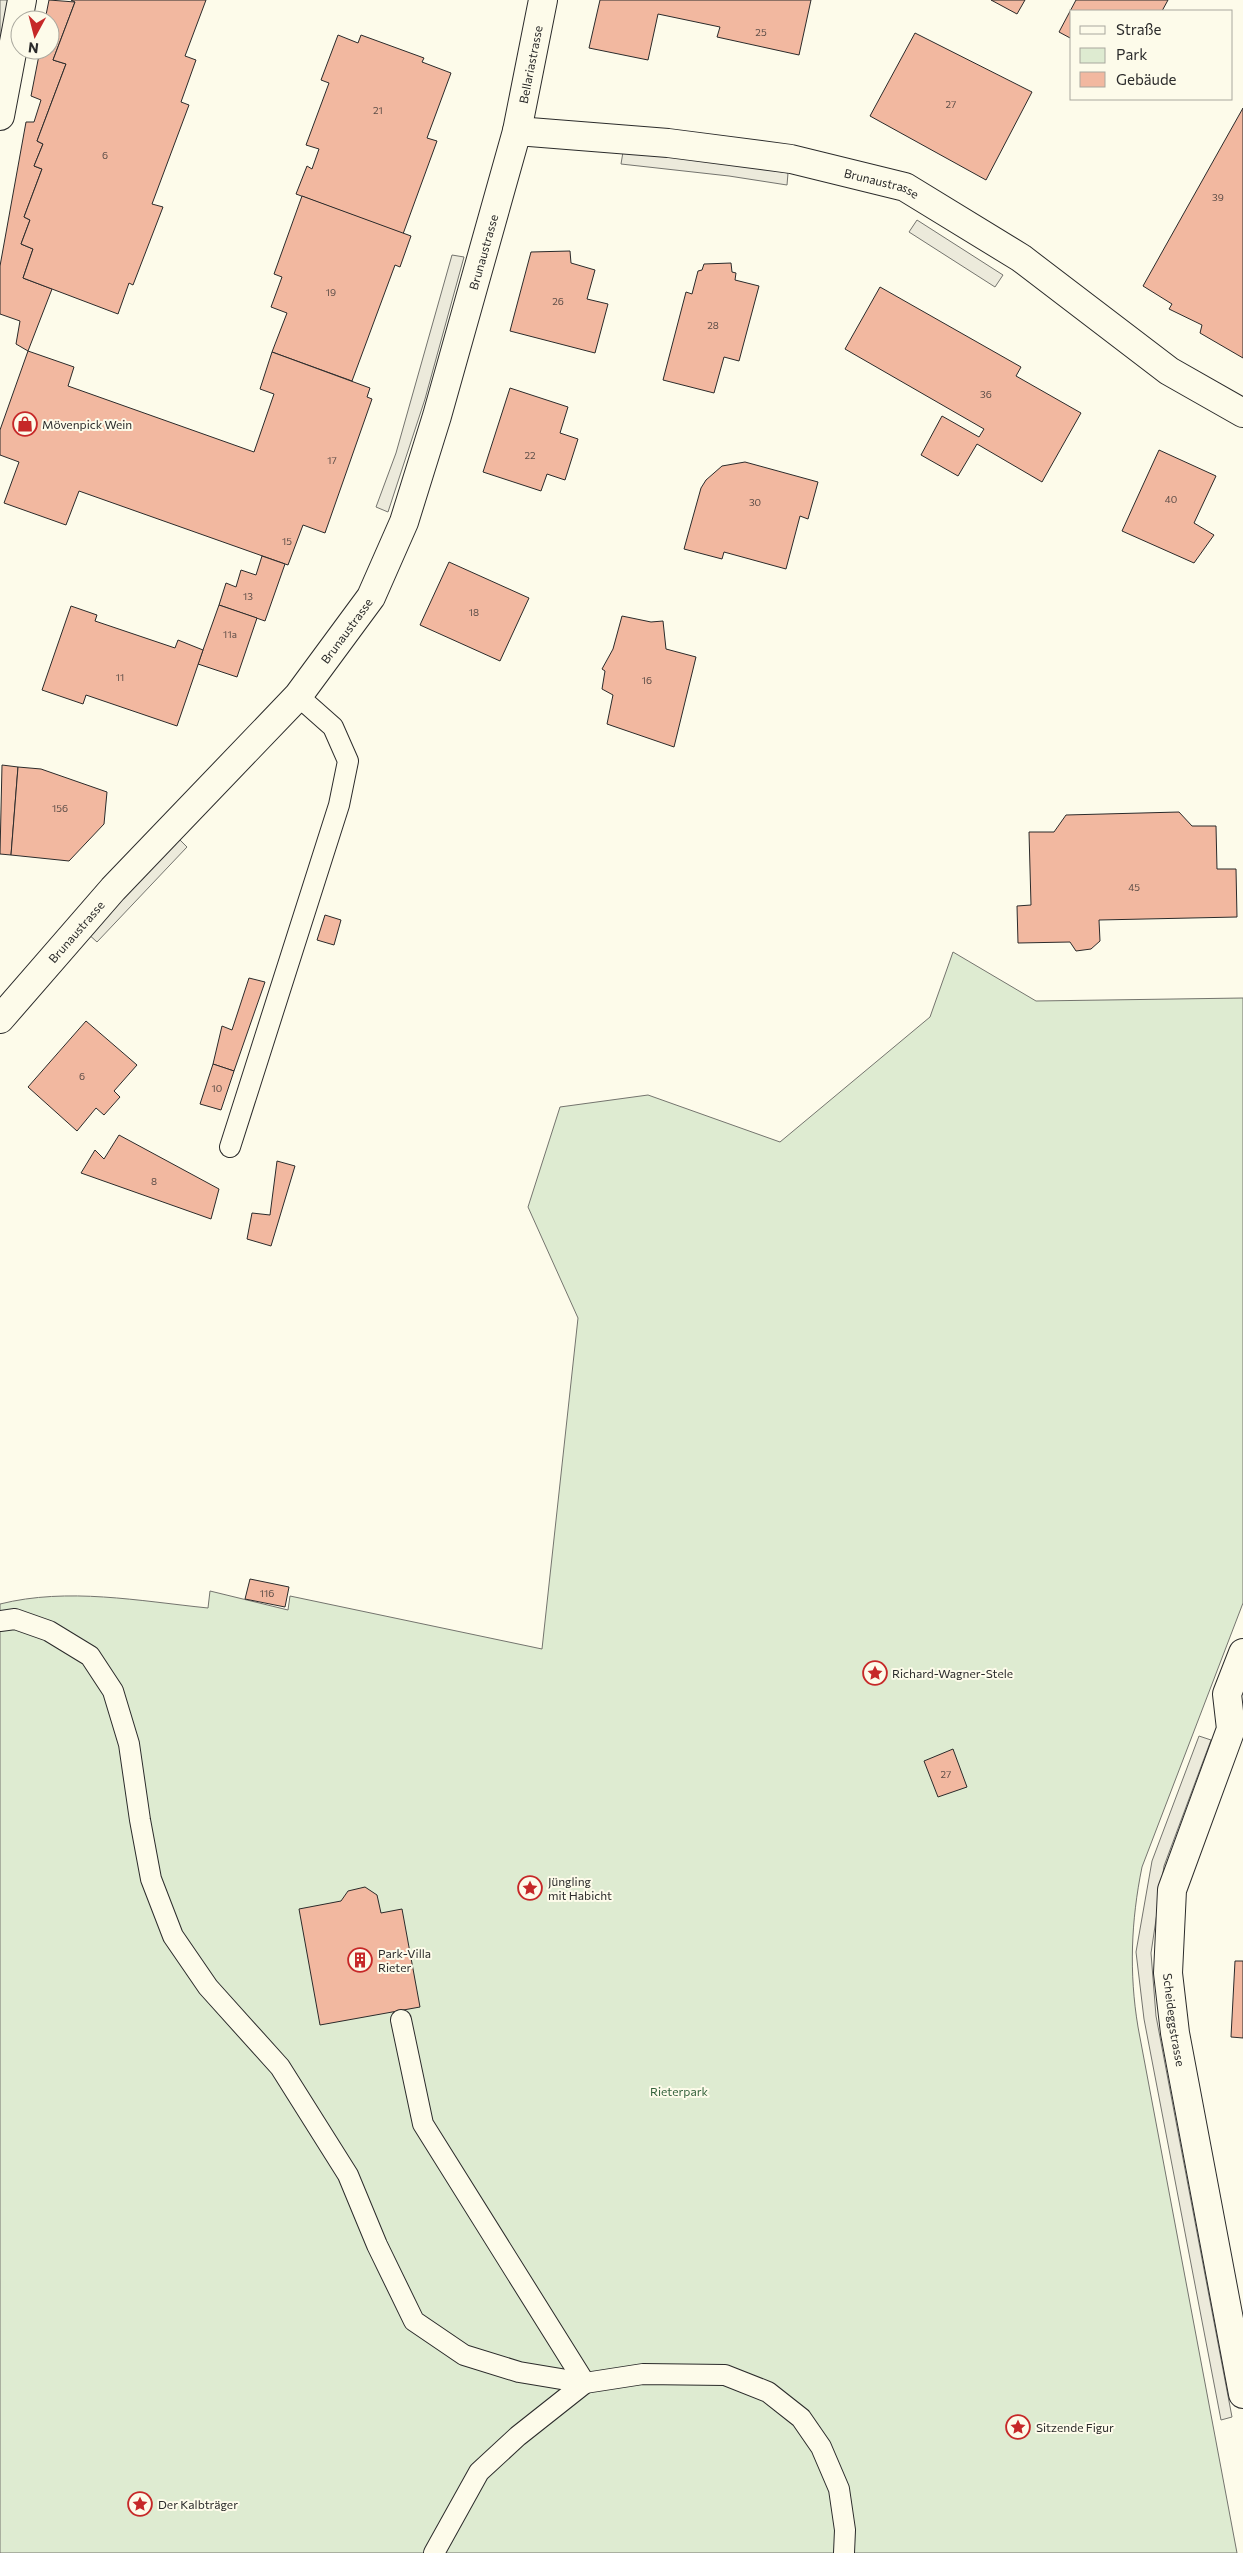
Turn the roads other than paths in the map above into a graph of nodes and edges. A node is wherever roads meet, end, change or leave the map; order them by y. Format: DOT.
graph roads {
  1 [pos="22,0"];
  2 [pos="540,1"];
  3 [pos="0,116"];
  4 [pos="517,131"];
  5 [pos="1243,413"];
  6 [pos="298,696"];
  7 [pos="0,1019"];
  8 [pos="230,1147"];
  9 [pos="0,1621"];
  10 [pos="1243,1653"];
  11 [pos="400,2020"];
  12 [pos="585,2383"];
  13 [pos="1243,2394"];
  14 [pos="434,2553"];
  15 [pos="844,2553"];
  1 -- 3 [label="street"];
  2 -- 4 [label="street, Bellariastrasse"];
  4 -- 5 [label="street, Brunaustrasse"];
  4 -- 6 [label="street, Brunaustrasse"];
  6 -- 7 [label="street, Brunaustrasse"];
  6 -- 8 [label="lane"];
  9 -- 12 [label="lane"];
  10 -- 13 [label="street, Scheideggstrasse"];
  11 -- 12 [label="lane"];
  12 -- 14 [label="lane"];
  12 -- 15 [label="lane"];
}
